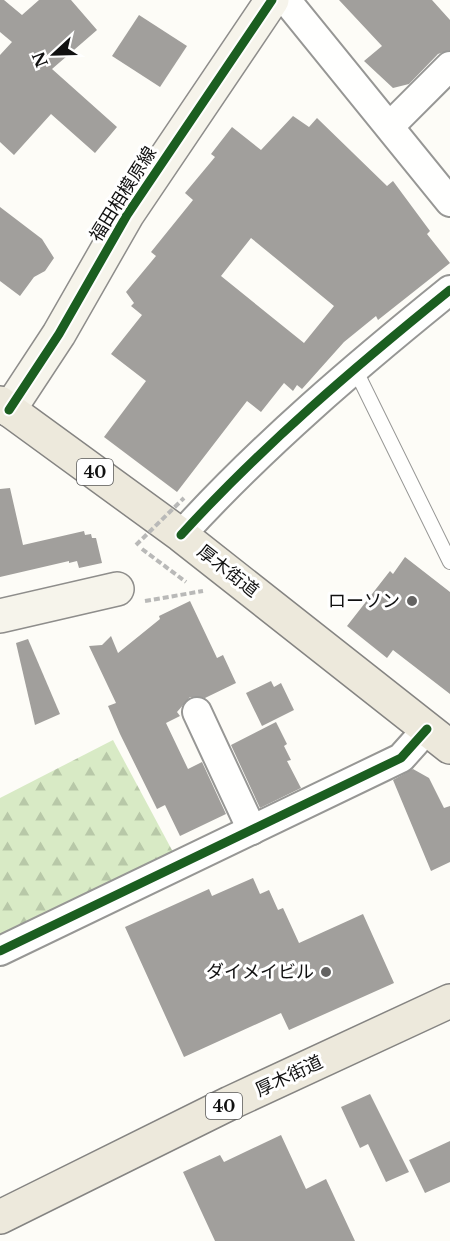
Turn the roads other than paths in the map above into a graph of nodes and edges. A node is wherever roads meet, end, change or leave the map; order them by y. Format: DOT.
graph roads {
  1 [pos="272,0"];
  2 [pos="286,0"];
  3 [pos="450,66"];
  4 [pos="390,126"];
  5 [pos="450,202"];
  6 [pos="450,290"];
  7 [pos="354,367"];
  8 [pos="5,407"];
  9 [pos="181,535"];
  10 [pos="450,562"];
  11 [pos="117,589"];
  12 [pos="0,616"];
  13 [pos="197,712"];
  14 [pos="439,738"];
  15 [pos="252,830"];
  16 [pos="0,951"];
  17 [pos="450,1001"];
  18 [pos="0,1216"];
  1 -- 8 [label="street, 福田相模原線"];
  2 -- 4 [label="street"];
  3 -- 4 [label="street"];
  4 -- 5 [label="street"];
  6 -- 7 [label="street"];
  7 -- 9 [label="street"];
  7 -- 10 [label="lane"];
  8 -- 9 [label="main road, 厚木街道 / 40"];
  9 -- 14 [label="main road, 厚木街道 / 40"];
  11 -- 12 [label="street"];
  13 -- 15 [label="street"];
  14 -- 15 [label="street"];
  15 -- 16 [label="street"];
  17 -- 18 [label="main road, 厚木街道 / 40"];
}
